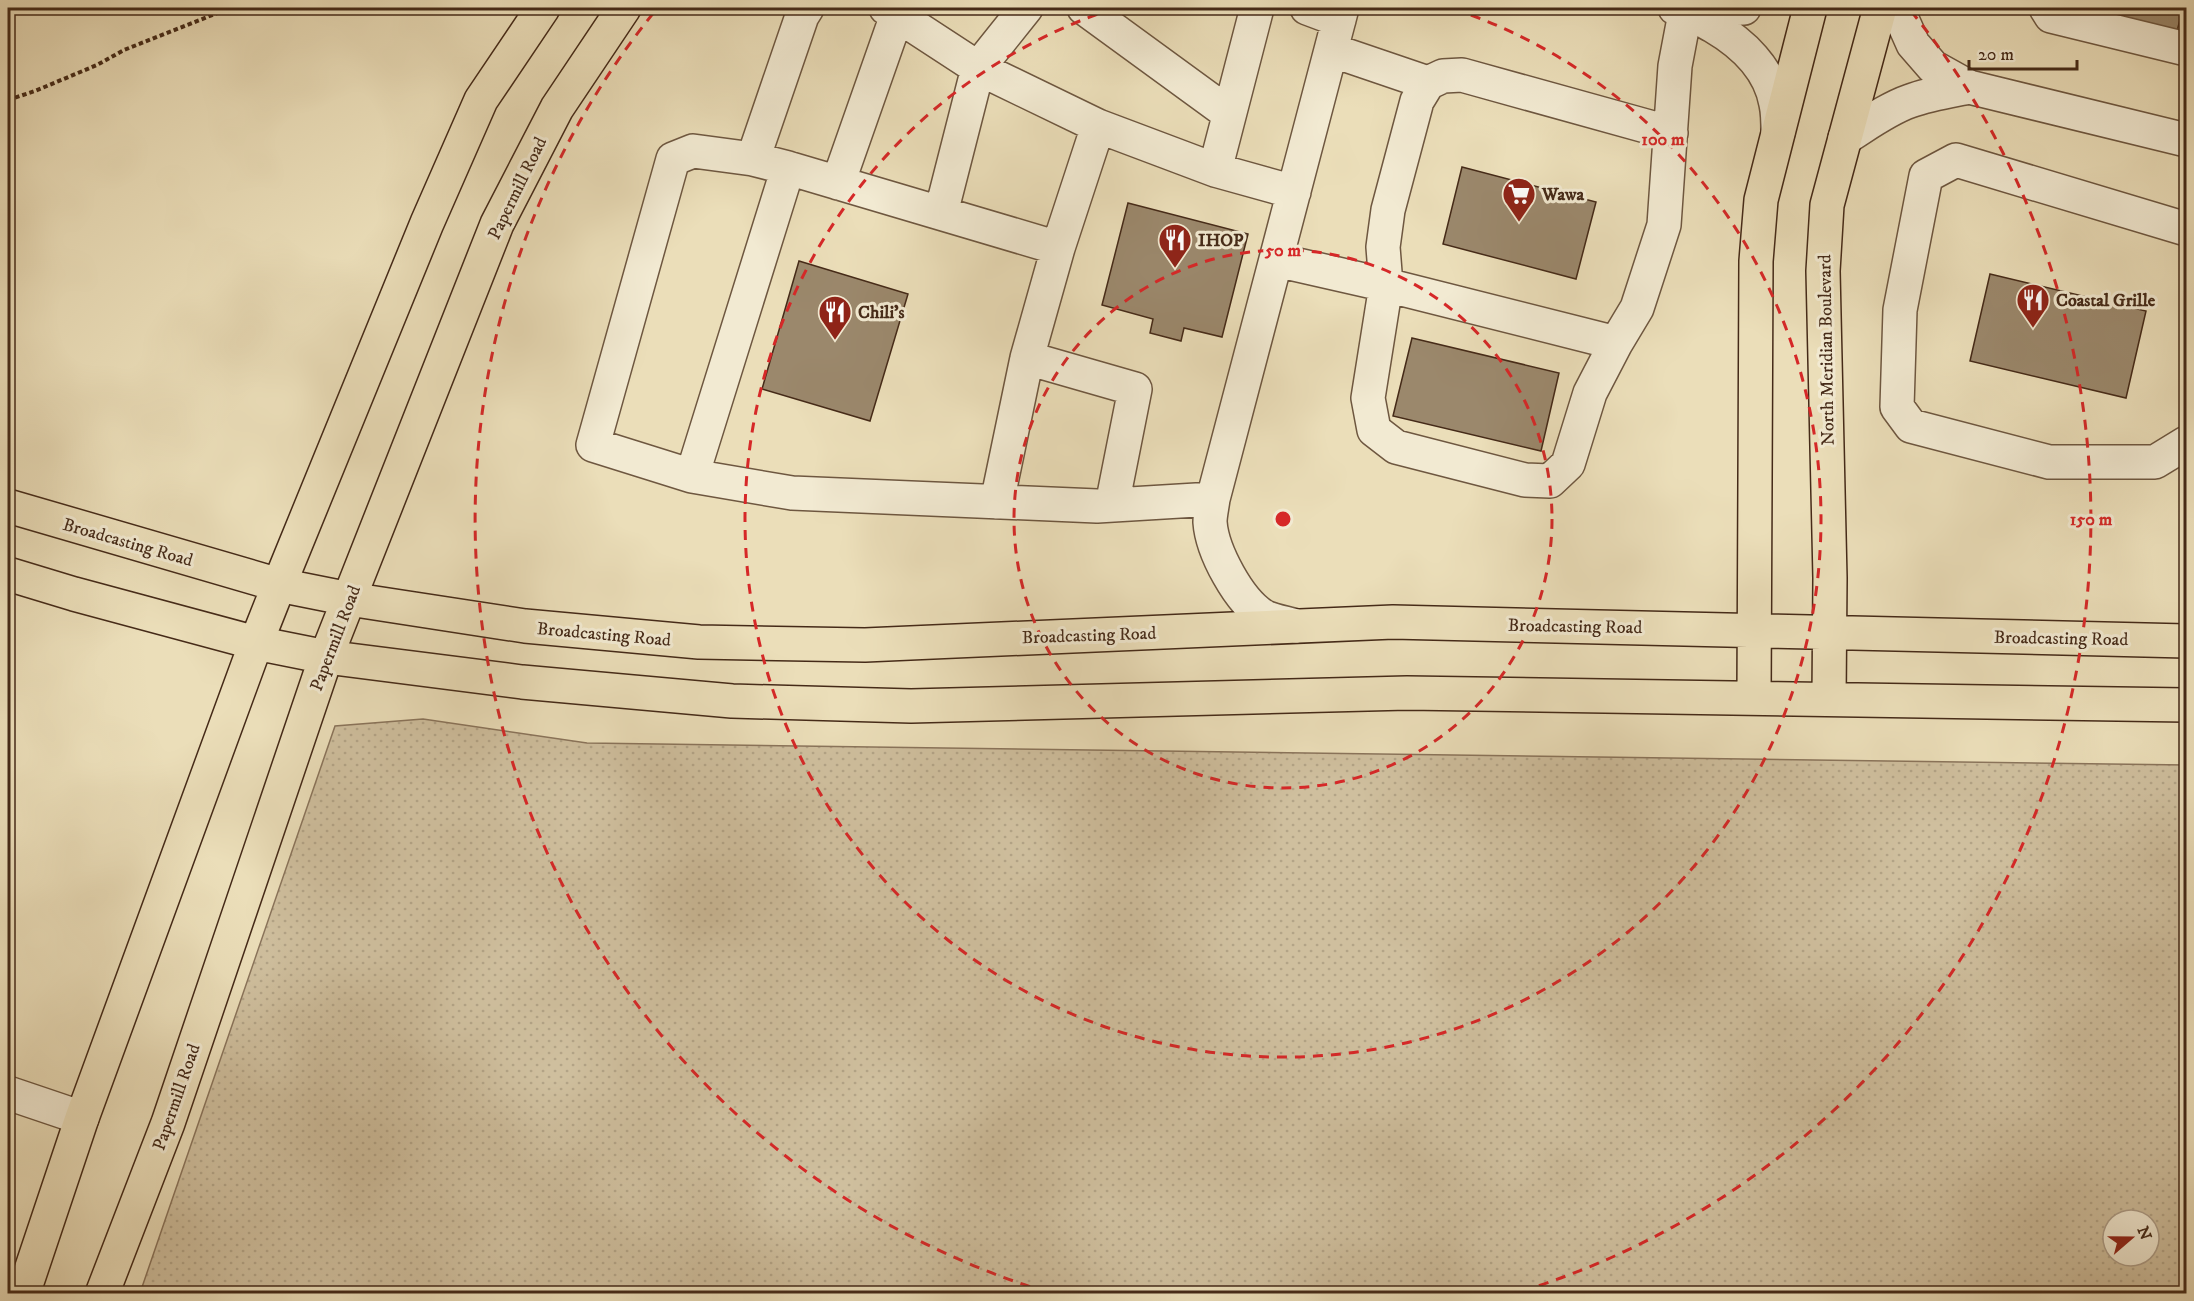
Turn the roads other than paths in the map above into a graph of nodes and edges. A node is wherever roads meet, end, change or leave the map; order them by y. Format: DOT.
graph roads {
  1 [pos="543,8"];
  2 [pos="624,8"];
  3 [pos="807,8"];
  4 [pos="1084,8"];
  5 [pos="1257,8"];
  6 [pos="1307,8"];
  7 [pos="1682,8"];
  8 [pos="1744,8"];
  9 [pos="1810,8"];
  10 [pos="1880,8"];
  11 [pos="1897,8"];
  12 [pos="2046,8"];
  13 [pos="891,11"];
  14 [pos="1009,14"];
  15 [pos="1338,26"];
  16 [pos="2187,49"];
  17 [pos="978,68"];
  18 [pos="1428,83"];
  19 [pos="1969,87"];
  20 [pos="1228,113"];
  21 [pos="1098,126"];
  22 [pos="1778,132"];
  23 [pos="1671,133"];
  24 [pos="1845,138"];
  25 [pos="2187,140"];
  26 [pos="753,159"];
  27 [pos="789,168"];
  28 [pos="1215,170"];
  29 [pos="838,183"];
  30 [pos="1294,192"];
  31 [pos="941,213"];
  32 [pos="2187,229"];
  33 [pos="1058,248"];
  34 [pos="1276,260"];
  35 [pos="1386,285"];
  36 [pos="1616,343"];
  37 [pos="1027,358"];
  38 [pos="2187,443"];
  39 [pos="692,476"];
  40 [pos="1213,500"];
  41 [pos="997,502"];
  42 [pos="1112,505"];
  43 [pos="8,506"];
  44 [pos="8,574"];
  45 [pos="279,585"];
  46 [pos="349,599"];
  47 [pos="1296,626"];
  48 [pos="1753,630"];
  49 [pos="1830,632"];
  50 [pos="2187,641"];
  51 [pos="256,643"];
  52 [pos="326,657"];
  53 [pos="1754,698"];
  54 [pos="1829,699"];
  55 [pos="2187,705"];
  56 [pos="8,1093"];
  57 [pos="82,1118"];
  58 [pos="24,1293"];
  59 [pos="102,1293"];
  1 -- 45 [label="main road"];
  2 -- 46 [label="main road, Papermill Road"];
  3 -- 26 [label="street"];
  4 -- 20 [label="street"];
  5 -- 20 [label="street"];
  6 -- 15 [label="street"];
  7 -- 8 [label="street"];
  7 -- 22 [label="street"];
  7 -- 23 [label="street"];
  9 -- 22 [label="main road"];
  10 -- 24 [label="main road, North Meridian Boulevard"];
  11 -- 19 [label="street"];
  12 -- 16 [label="street"];
  13 -- 17 [label="street"];
  13 -- 29 [label="street"];
  14 -- 17 [label="street"];
  15 -- 18 [label="street"];
  15 -- 30 [label="street"];
  17 -- 21 [label="street"];
  17 -- 31 [label="street"];
  18 -- 23 [label="street"];
  18 -- 35 [label="street"];
  19 -- 24 [label="street"];
  19 -- 25 [label="street"];
  20 -- 28 [label="street"];
  21 -- 28 [label="street"];
  21 -- 33 [label="street"];
  22 -- 48 [label="main road"];
  23 -- 36 [label="street"];
  24 -- 49 [label="main road, North Meridian Boulevard"];
  26 -- 27 [label="street"];
  26 -- 39 [label="street"];
  27 -- 29 [label="street"];
  27 -- 39 [label="street"];
  28 -- 30 [label="street"];
  29 -- 31 [label="street"];
  30 -- 34 [label="street"];
  31 -- 33 [label="street"];
  32 -- 38 [label="street"];
  33 -- 37 [label="street"];
  34 -- 35 [label="street"];
  34 -- 40 [label="street"];
  35 -- 36 [label="street"];
  35 -- 36 [label="street"];
  37 -- 41 [label="street"];
  37 -- 42 [label="street"];
  39 -- 41 [label="street"];
  40 -- 42 [label="street"];
  40 -- 47 [label="street"];
  41 -- 42 [label="street"];
  43 -- 45 [label="main road, Broadcasting Road"];
  44 -- 51 [label="main road"];
  45 -- 46 [label="main road, Broadcasting Road"];
  45 -- 51 [label="main road"];
  46 -- 47 [label="main road, Broadcasting Road"];
  46 -- 52 [label="main road, Papermill Road"];
  47 -- 48 [label="main road, Broadcasting Road"];
  48 -- 49 [label="main road, Broadcasting Road"];
  48 -- 53 [label="main road"];
  49 -- 50 [label="main road, Broadcasting Road"];
  49 -- 54 [label="main road, North Meridian Boulevard"];
  51 -- 52 [label="main road"];
  51 -- 57 [label="main road"];
  52 -- 53 [label="main road"];
  52 -- 59 [label="main road, Papermill Road"];
  53 -- 54 [label="main road"];
  54 -- 55 [label="main road"];
  56 -- 57 [label="street"];
  57 -- 58 [label="main road"];
}
